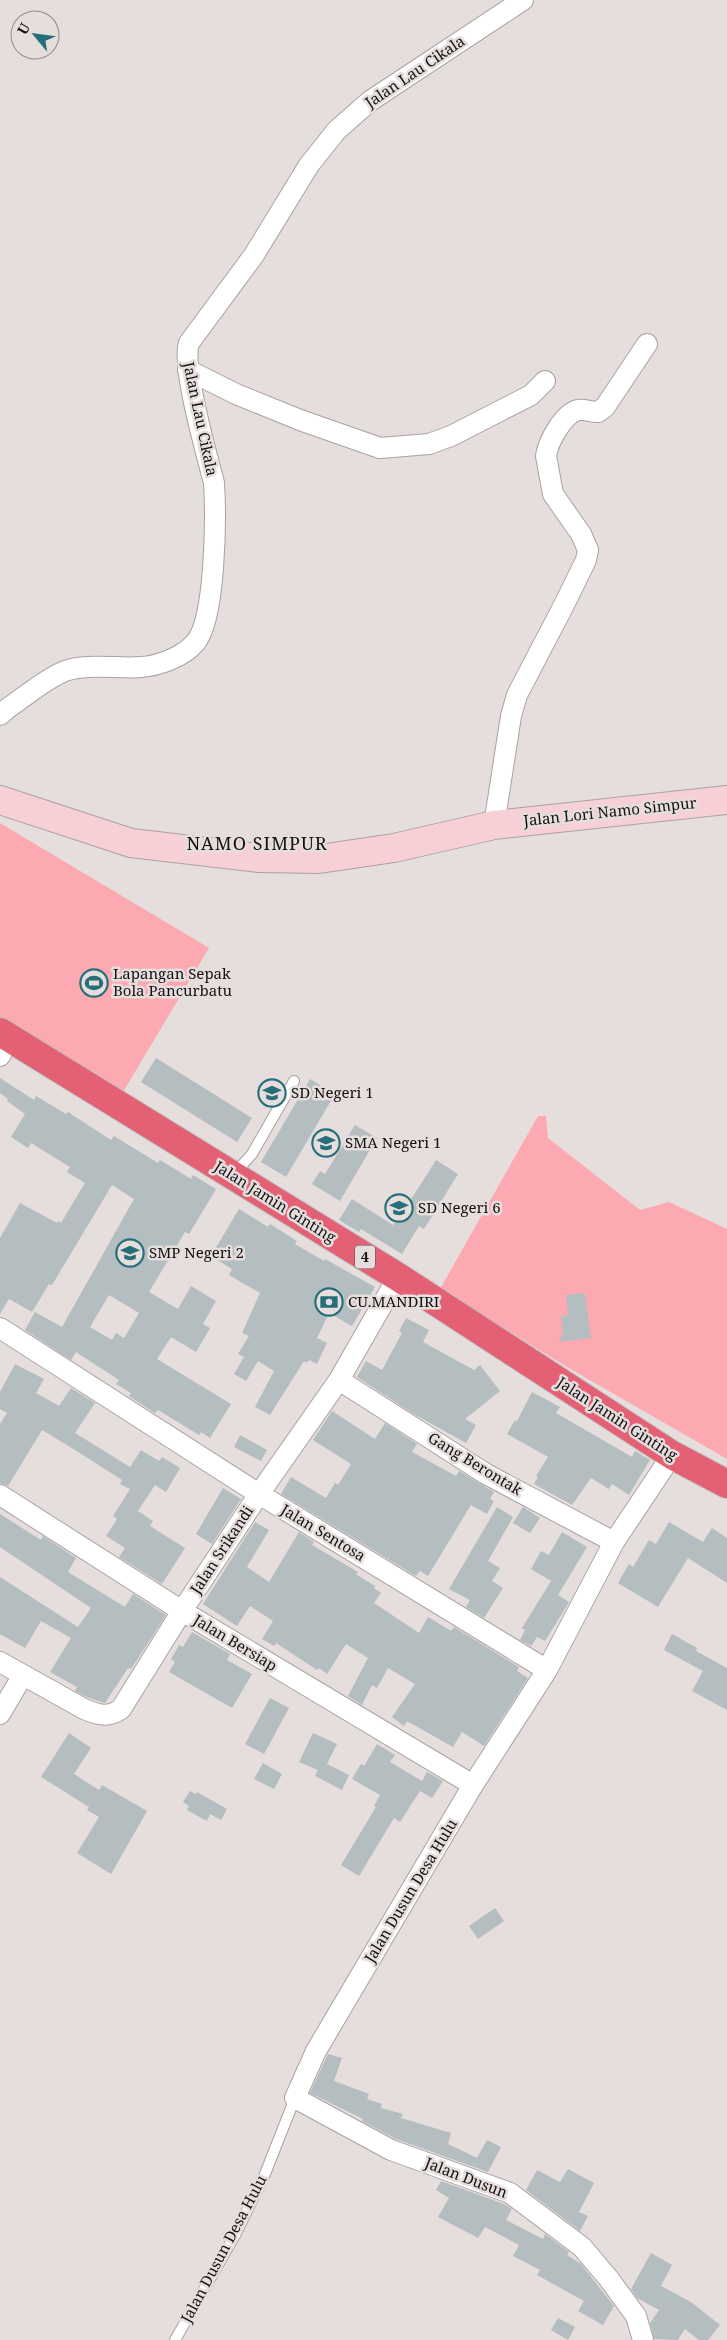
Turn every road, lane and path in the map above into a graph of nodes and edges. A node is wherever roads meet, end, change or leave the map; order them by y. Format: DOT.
graph roads {
  1 [pos="522,0"];
  2 [pos="647,344"];
  3 [pos="188,370"];
  4 [pos="545,380"];
  5 [pos="0,715"];
  6 [pos="0,800"];
  7 [pos="727,800"];
  8 [pos="494,825"];
  9 [pos="3,1042"];
  10 [pos="294,1081"];
  11 [pos="232,1176"];
  12 [pos="398,1277"];
  13 [pos="0,1328"];
  14 [pos="339,1380"];
  15 [pos="672,1455"];
  16 [pos="727,1484"];
  17 [pos="259,1494"];
  18 [pos="0,1495"];
  19 [pos="614,1542"];
  20 [pos="182,1612"];
  21 [pos="0,1662"];
  22 [pos="547,1670"];
  23 [pos="22,1676"];
  24 [pos="0,1714"];
  25 [pos="474,1785"];
  26 [pos="295,2098"];
  27 [pos="175,2340"];
  28 [pos="643,2340"];
  1 -- 3 [label="street, Jalan Lau Cikala"];
  2 -- 8 [label="street"];
  3 -- 4 [label="street"];
  3 -- 5 [label="street, Jalan Lau Cikala"];
  6 -- 8 [label="street, Jalan Lori Namo Simpur"];
  7 -- 8 [label="street, Jalan Lori Namo Simpur"];
  9 -- 11 [label="highway, Jalan Jamin Ginting / 4"];
  10 -- 11 [label="lane"];
  11 -- 12 [label="highway, Jalan Jamin Ginting / 4"];
  12 -- 14 [label="street, Jalan Srikandi"];
  12 -- 15 [label="highway, Jalan Jamin Ginting / 4"];
  13 -- 17 [label="street, Jalan Sentosa"];
  14 -- 17 [label="street, Jalan Srikandi"];
  14 -- 19 [label="street, Gang Berontak"];
  15 -- 16 [label="highway, Jalan Jamin Ginting / 4"];
  15 -- 19 [label="street, Jalan Dusun Desa Hulu"];
  17 -- 20 [label="street, Jalan Srikandi"];
  17 -- 22 [label="street, Jalan Sentosa"];
  18 -- 20 [label="street, Jalan Bersiap"];
  19 -- 22 [label="street, Jalan Dusun Desa Hulu"];
  20 -- 23 [label="street, Jalan Srikandi"];
  20 -- 25 [label="street, Jalan Bersiap"];
  21 -- 23 [label="street, Jalan Srikandi"];
  22 -- 25 [label="street, Jalan Dusun Desa Hulu"];
  23 -- 24 [label="street"];
  25 -- 26 [label="street, Jalan Dusun Desa Hulu"];
  26 -- 27 [label="lane, Jalan Dusun Desa Hulu"];
  26 -- 28 [label="street, Jalan Dusun"];
}
